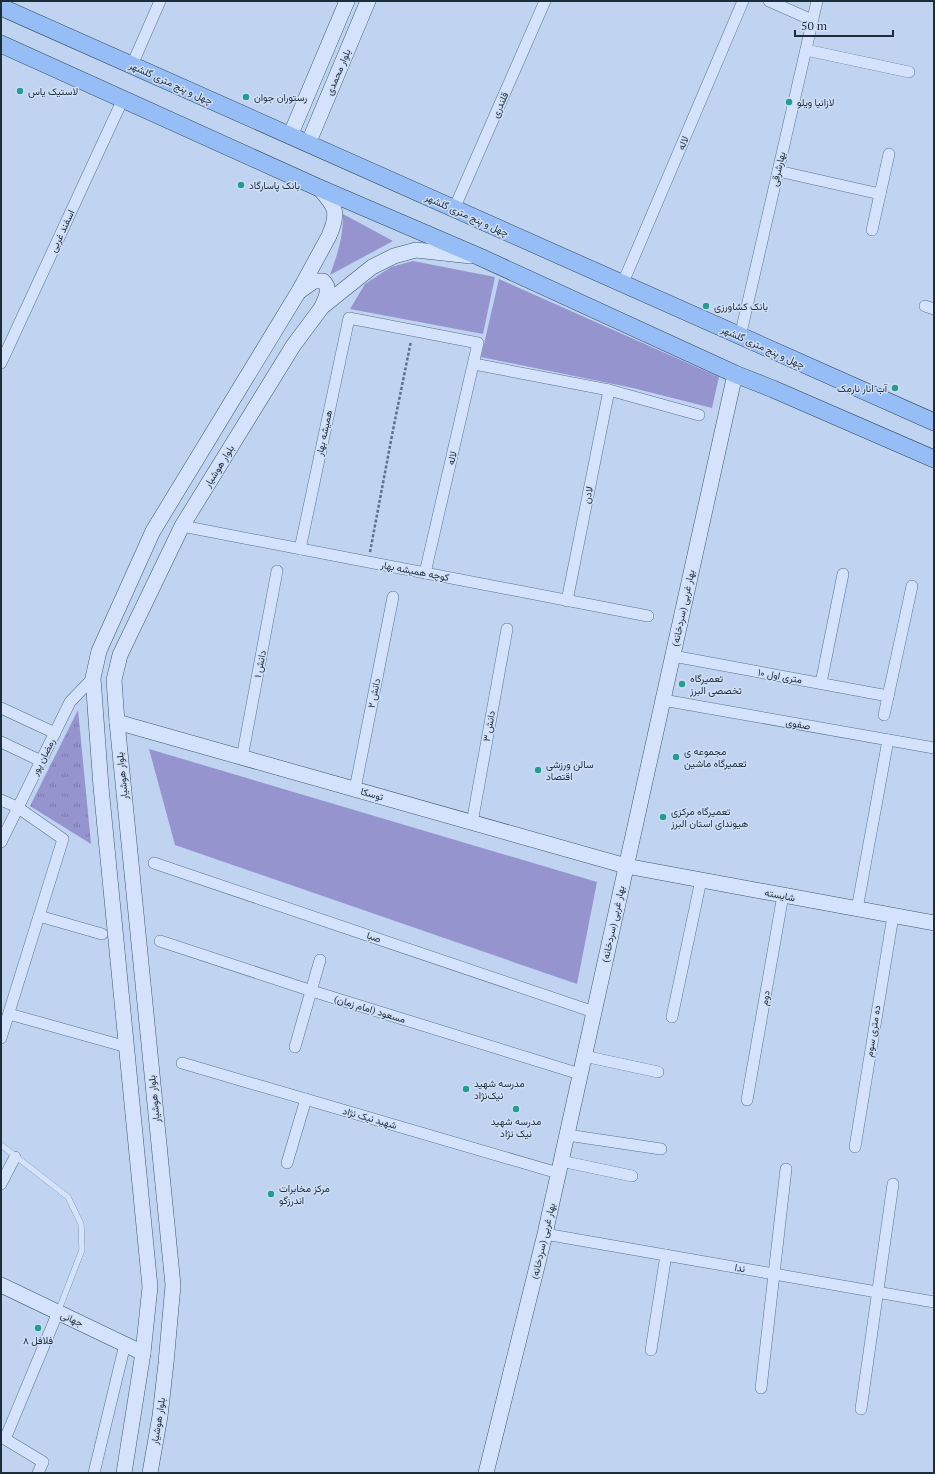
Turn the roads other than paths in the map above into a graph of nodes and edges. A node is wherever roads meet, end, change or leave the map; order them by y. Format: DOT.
graph roads {
  1 [pos="160,1"];
  2 [pos="347,1"];
  3 [pos="368,1"];
  4 [pos="545,1"];
  5 [pos="743,1"];
  6 [pos="769,1"];
  7 [pos="817,1"];
  8 [pos="1,7"];
  9 [pos="812,20"];
  10 [pos="1,44"];
  11 [pos="806,50"];
  12 [pos="132,65"];
  13 [pos="909,72"];
  14 [pos="306,98"];
  15 [pos="123,99"];
  16 [pos="323,108"];
  17 [pos="290,136"];
  18 [pos="308,144"];
  19 [pos="889,154"];
  20 [pos="778,171"];
  21 [pos="317,187"];
  22 [pos="880,194"];
  23 [pos="454,209"];
  24 [pos="872,230"];
  25 [pos="480,258"];
  26 [pos="622,285"];
  27 [pos="299,292"];
  28 [pos="322,307"];
  29 [pos="740,337"];
  30 [pos="478,343"];
  31 [pos="1,363"];
  32 [pos="474,364"];
  33 [pos="735,374"];
  34 [pos="609,390"];
  35 [pos="699,415"];
  36 [pos="934,422"];
  37 [pos="934,459"];
  38 [pos="182,526"];
  39 [pos="300,548"];
  40 [pos="277,571"];
  41 [pos="425,573"];
  42 [pos="843,574"];
  43 [pos="912,586"];
  44 [pos="393,597"];
  45 [pos="567,601"];
  46 [pos="648,616"];
  47 [pos="507,629"];
  48 [pos="673,656"];
  49 [pos="93,678"];
  50 [pos="821,683"];
  51 [pos="888,696"];
  52 [pos="663,700"];
  53 [pos="1,708"];
  54 [pos="884,715"];
  55 [pos="117,722"];
  56 [pos="55,733"];
  57 [pos="888,740"];
  58 [pos="1,742"];
  59 [pos="934,748"];
  60 [pos="242,758"];
  61 [pos="41,760"];
  62 [pos="355,789"];
  63 [pos="1,800"];
  64 [pos="17,807"];
  65 [pos="472,822"];
  66 [pos="1,842"];
  67 [pos="154,863"];
  68 [pos="626,866"];
  69 [pos="701,880"];
  70 [pos="783,895"];
  71 [pos="856,909"];
  72 [pos="39,916"];
  73 [pos="893,916"];
  74 [pos="934,923"];
  75 [pos="102,934"];
  76 [pos="160,942"];
  77 [pos="320,960"];
  78 [pos="312,991"];
  79 [pos="594,1012"];
  80 [pos="9,1014"];
  81 [pos="672,1017"];
  82 [pos="1,1038"];
  83 [pos="295,1047"];
  84 [pos="128,1054"];
  85 [pos="584,1056"];
  86 [pos="150,1059"];
  87 [pos="182,1063"];
  88 [pos="658,1072"];
  89 [pos="580,1074"];
  90 [pos="306,1099"];
  91 [pos="747,1100"];
  92 [pos="133,1106"];
  93 [pos="155,1107"];
  94 [pos="567,1135"];
  95 [pos="1,1145"];
  96 [pos="855,1147"];
  97 [pos="661,1149"];
  98 [pos="15,1157"];
  99 [pos="287,1163"];
  100 [pos="560,1167"];
  101 [pos="786,1169"];
  102 [pos="632,1176"];
  103 [pos="1,1184"];
  104 [pos="893,1184"];
  105 [pos="545,1234"];
  106 [pos="666,1255"];
  107 [pos="774,1274"];
  108 [pos="1,1285"];
  109 [pos="877,1292"];
  110 [pos="934,1302"];
  111 [pos="58,1312"];
  112 [pos="125,1344"];
  113 [pos="651,1350"];
  114 [pos="143,1352"];
  115 [pos="761,1388"];
  116 [pos="862,1410"];
  117 [pos="38,1473"];
  118 [pos="94,1473"];
  119 [pos="124,1473"];
  120 [pos="150,1473"];
  121 [pos="486,1473"];
  1 -- 12 [label="street"];
  2 -- 14 [label="main road, بلوار محمدی"];
  3 -- 16 [label="main road, بلوار محمدی"];
  4 -- 23 [label="street, قلندری"];
  5 -- 26 [label="street, لاله"];
  6 -- 9 [label="street"];
  7 -- 9 [label="street, بهارشرقی"];
  8 -- 12 [label="main road, چهل و پنج متری گلشهر"];
  9 -- 11 [label="street, بهارشرقی"];
  10 -- 15 [label="main road"];
  11 -- 13 [label="street"];
  11 -- 20 [label="street, بهارشرقی"];
  12 -- 17 [label="main road, چهل و پنج متری گلشهر"];
  14 -- 16 [label="main road"];
  14 -- 17 [label="main road, بلوار محمدی"];
  15 -- 21 [label="main road"];
  15 -- 31 [label="street, اسفند غربی"];
  16 -- 18 [label="main road, بلوار محمدی"];
  17 -- 18 [label="main road, چهل و پنج متری گلشهر"];
  18 -- 23 [label="main road, چهل و پنج متری گلشهر"];
  19 -- 22 [label="street"];
  20 -- 22 [label="street"];
  20 -- 29 [label="street, بهارشرقی"];
  21 -- 25 [label="main road"];
  21 -- 27 [label="main road"];
  22 -- 24 [label="street"];
  23 -- 26 [label="main road, چهل و پنج متری گلشهر"];
  25 -- 28 [label="main road, بلوار هوشیار"];
  25 -- 33 [label="main road"];
  26 -- 29 [label="main road, چهل و پنج متری گلشهر"];
  27 -- 28 [label="main road"];
  27 -- 49 [label="main road"];
  28 -- 38 [label="main road, بلوار هوشیار"];
  29 -- 36 [label="main road, چهل و پنج متری گلشهر"];
  30 -- 32 [label="street, لاله"];
  30 -- 39 [label="street, همیشه بهار"];
  32 -- 34 [label="street"];
  32 -- 41 [label="street, لاله"];
  33 -- 37 [label="main road"];
  33 -- 48 [label="main road, بهار غربی (سردخانه)"];
  34 -- 35 [label="street"];
  34 -- 45 [label="street, لادن"];
  38 -- 39 [label="street, کوچه همیشه بهار"];
  38 -- 55 [label="main road, بلوار هوشیار"];
  39 -- 41 [label="street, کوچه همیشه بهار"];
  40 -- 60 [label="street, دانش ۱"];
  41 -- 45 [label="street, کوچه همیشه بهار"];
  42 -- 50 [label="street"];
  43 -- 51 [label="street"];
  44 -- 62 [label="street, دانش ۲"];
  45 -- 46 [label="street, کوچه همیشه بهار"];
  47 -- 65 [label="street, دانش ۳"];
  48 -- 50 [label="street, ۱۰ متری اول"];
  48 -- 52 [label="main road, بهار غربی (سردخانه)"];
  49 -- 56 [label="street, رمضان پور"];
  49 -- 84 [label="main road"];
  50 -- 51 [label="street, ۱۰ متری اول"];
  51 -- 54 [label="street"];
  52 -- 57 [label="street, صفوی"];
  52 -- 68 [label="main road, بهار غربی (سردخانه)"];
  53 -- 56 [label="street"];
  55 -- 60 [label="main road, توسکا"];
  55 -- 86 [label="main road, بلوار هوشیار"];
  56 -- 61 [label="street, رمضان پور"];
  57 -- 59 [label="street, صفوی"];
  57 -- 71 [label="street"];
  58 -- 61 [label="street"];
  60 -- 62 [label="main road, توسکا"];
  61 -- 64 [label="street, رمضان پور"];
  62 -- 65 [label="main road, توسکا"];
  63 -- 64 [label="street"];
  64 -- 66 [label="street, رمضان پور"];
  64 -- 72 [label="street"];
  65 -- 68 [label="main road, توسکا"];
  67 -- 79 [label="street, صبا"];
  68 -- 69 [label="main road, شایسته"];
  68 -- 79 [label="main road, بهار غربی (سردخانه)"];
  69 -- 70 [label="main road, شایسته"];
  69 -- 81 [label="street"];
  70 -- 71 [label="main road, شایسته"];
  70 -- 91 [label="street, دوم"];
  71 -- 73 [label="main road, شایسته"];
  72 -- 75 [label="street"];
  72 -- 80 [label="street"];
  73 -- 74 [label="main road, شایسته"];
  73 -- 96 [label="street, ده متری سوم"];
  76 -- 78 [label="street, مسعود (امام زمان)"];
  77 -- 78 [label="street"];
  78 -- 83 [label="street"];
  78 -- 89 [label="street, مسعود (امام زمان)"];
  79 -- 85 [label="main road, بهار غربی (سردخانه)"];
  80 -- 82 [label="street"];
  80 -- 84 [label="street"];
  84 -- 86 [label="main road"];
  84 -- 92 [label="main road"];
  85 -- 88 [label="street"];
  85 -- 89 [label="main road, بهار غربی (سردخانه)"];
  86 -- 93 [label="main road, بلوار هوشیار"];
  87 -- 90 [label="street, شهید نیک نژاد"];
  89 -- 94 [label="main road, بهار غربی (سردخانه)"];
  90 -- 99 [label="street"];
  90 -- 100 [label="street, شهید نیک نژاد"];
  92 -- 93 [label="main road"];
  92 -- 114 [label="main road"];
  93 -- 120 [label="main road, بلوار هوشیار"];
  94 -- 97 [label="street"];
  94 -- 100 [label="main road, بهار غربی (سردخانه)"];
  95 -- 98 [label="lane"];
  98 -- 103 [label="street"];
  98 -- 111 [label="lane"];
  100 -- 102 [label="street, شهید نیک نژاد"];
  100 -- 105 [label="main road, بهار غربی (سردخانه)"];
  101 -- 107 [label="street"];
  104 -- 109 [label="street"];
  105 -- 106 [label="street, ندا"];
  105 -- 121 [label="main road, بهار غربی (سردخانه)"];
  106 -- 107 [label="street, ندا"];
  106 -- 113 [label="street"];
  107 -- 109 [label="street, ندا"];
  107 -- 115 [label="street"];
  108 -- 111 [label="main road, جهانی"];
  109 -- 110 [label="street, ندا"];
  109 -- 116 [label="street"];
  111 -- 112 [label="main road, جهانی"];
  111 -- 117 [label="street"];
  112 -- 114 [label="main road, جهانی"];
  112 -- 118 [label="street"];
  114 -- 119 [label="main road"];
}
